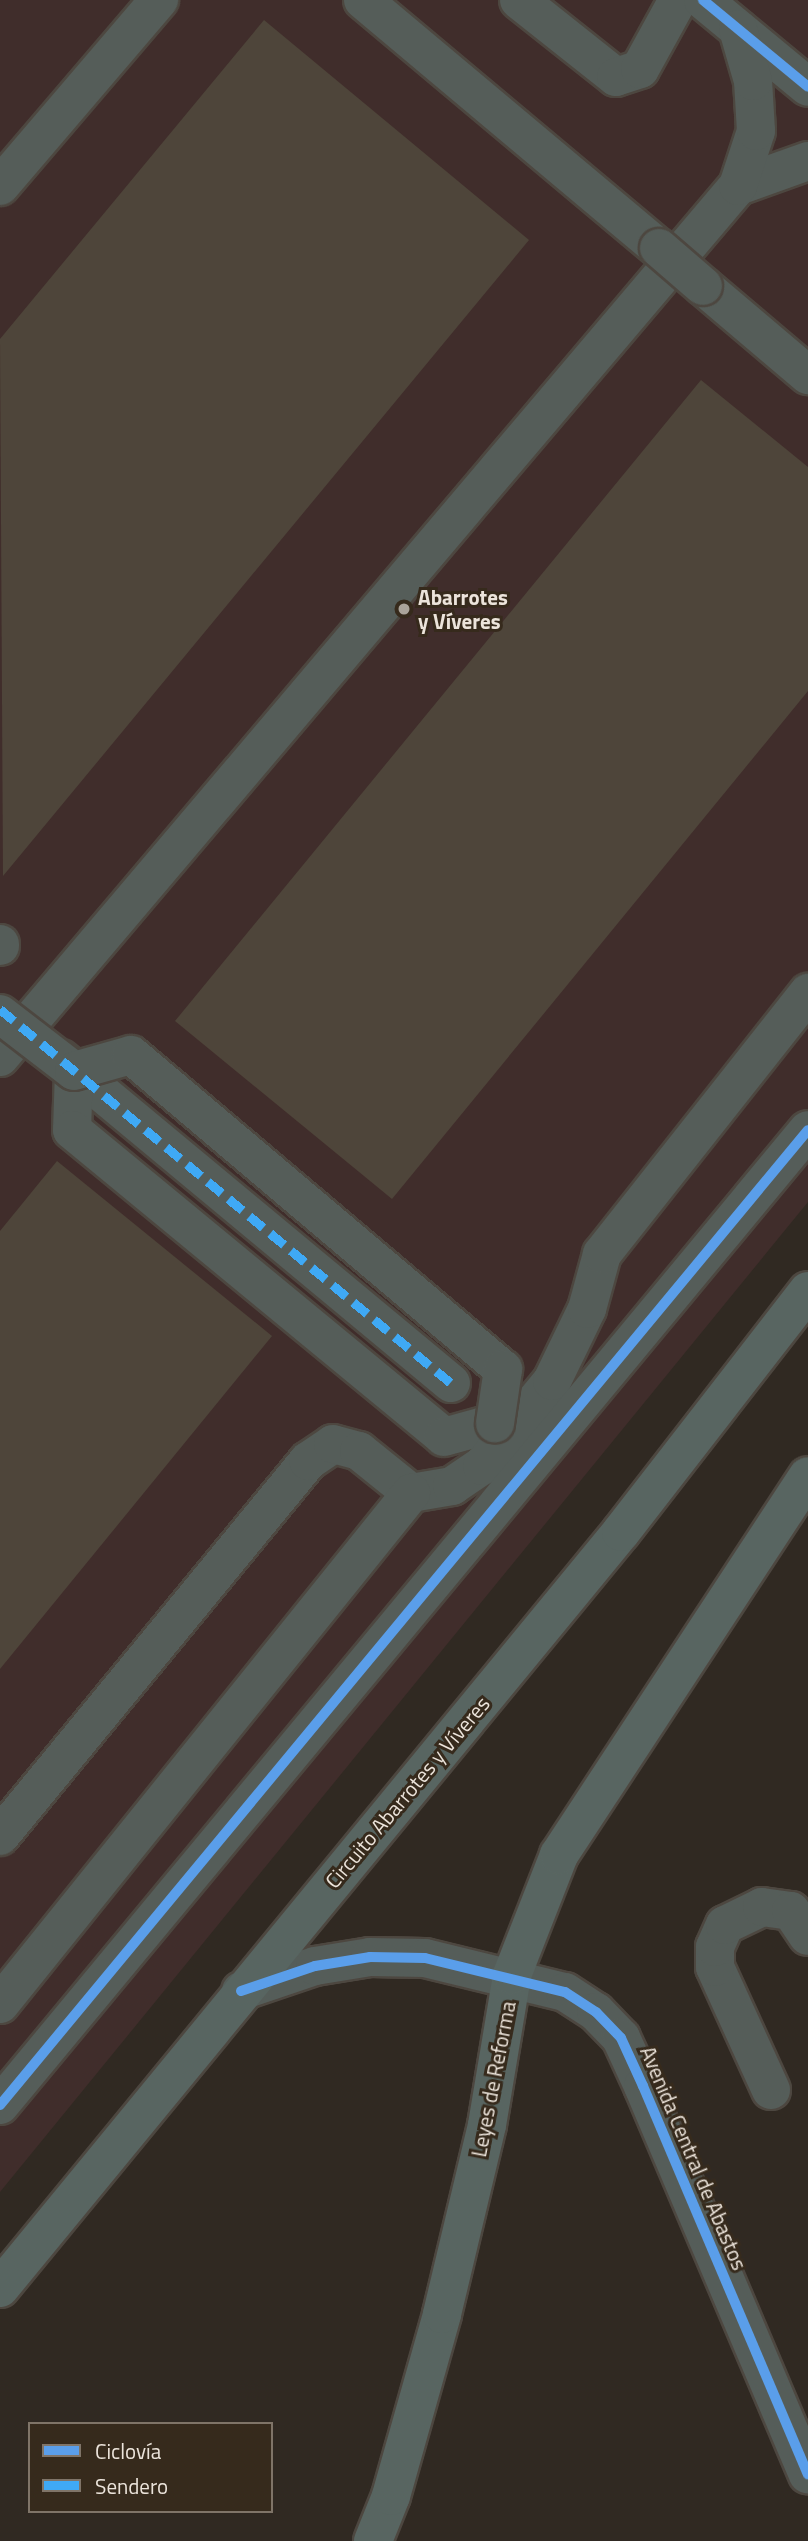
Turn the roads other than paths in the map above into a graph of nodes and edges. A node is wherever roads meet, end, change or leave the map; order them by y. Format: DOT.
graph roads {
  1 [pos="159,0"];
  2 [pos="363,0"];
  3 [pos="519,0"];
  4 [pos="678,0"];
  5 [pos="703,0"];
  6 [pos="738,29"];
  7 [pos="808,87"];
  8 [pos="808,160"];
  9 [pos="0,186"];
  10 [pos="738,186"];
  11 [pos="808,375"];
  12 [pos="808,993"];
  13 [pos="8,1017"];
  14 [pos="0,1057"];
  15 [pos="74,1071"];
  16 [pos="808,1130"];
  17 [pos="808,1291"];
  18 [pos="451,1383"];
  19 [pos="808,1476"];
  20 [pos="411,1493"];
  21 [pos="0,1836"];
  22 [pos="808,1936"];
  23 [pos="512,1975"];
  24 [pos="242,1992"];
  25 [pos="0,2004"];
  26 [pos="771,2090"];
  27 [pos="0,2105"];
  28 [pos="0,2288"];
  29 [pos="805,2457"];
  30 [pos="373,2541"];
  1 -- 9 [label="street"];
  2 -- 11 [label="street, bridge"];
  3 -- 4 [label="street"];
  5 -- 6 [label="street"];
  6 -- 7 [label="street"];
  6 -- 10 [label="street"];
  8 -- 10 [label="street"];
  10 -- 13 [label="street"];
  12 -- 20 [label="street"];
  13 -- 14 [label="street"];
  13 -- 15 [label="street, bridge"];
  13 -- 18 [label="street"];
  15 -- 15 [label="street, bridge"];
  16 -- 27 [label="street"];
  17 -- 24 [label="main road, Circuito Abarrotes y Víveres"];
  19 -- 23 [label="main road, Leyes de Reforma"];
  20 -- 21 [label="street"];
  20 -- 25 [label="street"];
  22 -- 26 [label="street"];
  23 -- 24 [label="street, Avenida Central de Abastos"];
  23 -- 29 [label="street, Avenida Central de Abastos"];
  23 -- 30 [label="main road, Leyes de Reforma"];
  24 -- 28 [label="main road, Circuito Abarrotes y Víveres"];
}
